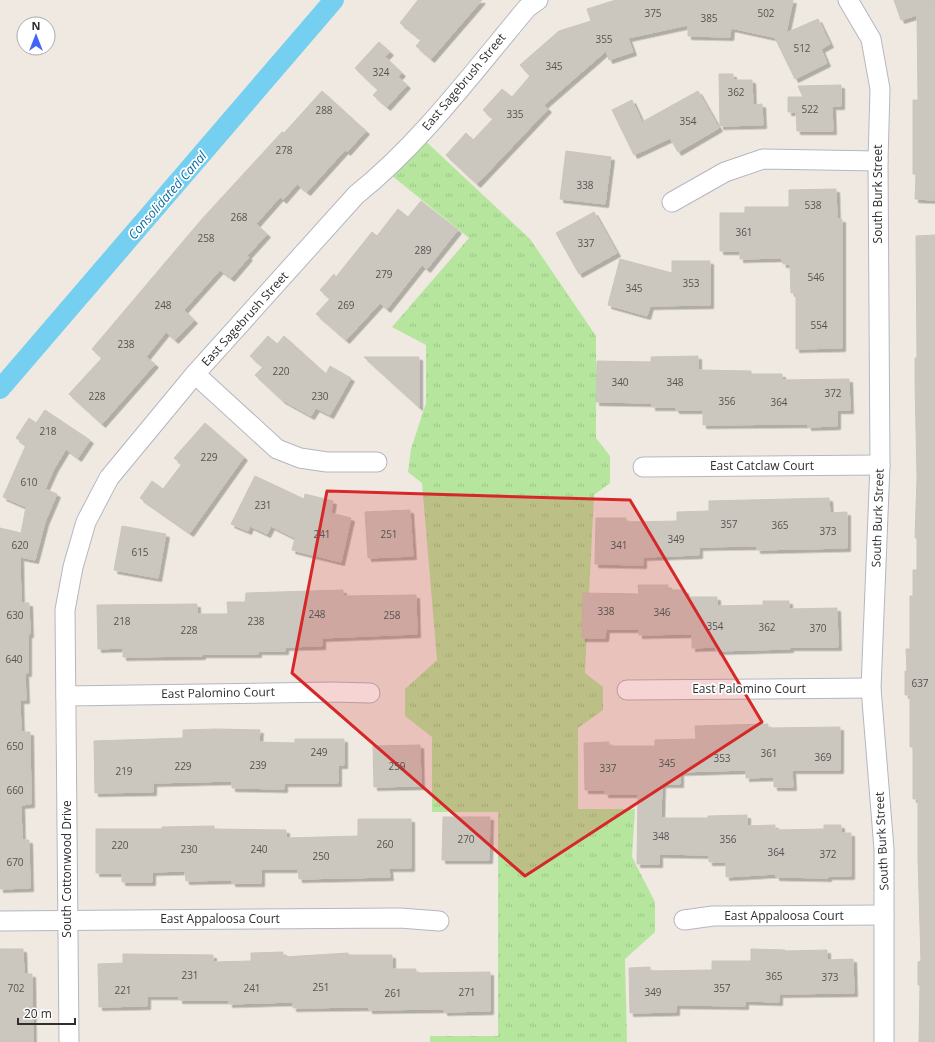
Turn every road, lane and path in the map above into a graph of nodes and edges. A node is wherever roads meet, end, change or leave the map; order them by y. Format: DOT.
graph roads {
  1 [pos="538,0"];
  2 [pos="848,0"];
  3 [pos="878,161"];
  4 [pos="672,202"];
  5 [pos="195,374"];
  6 [pos="377,462"];
  7 [pos="880,465"];
  8 [pos="643,467"];
  9 [pos="872,688"];
  10 [pos="627,690"];
  11 [pos="370,693"];
  12 [pos="66,696"];
  13 [pos="884,915"];
  14 [pos="68,920"];
  15 [pos="684,920"];
  16 [pos="0,921"];
  17 [pos="439,921"];
  18 [pos="69,1042"];
  19 [pos="884,1042"];
  1 -- 5 [label="street, East Sagebrush Street"];
  2 -- 3 [label="street, South Burk Street"];
  3 -- 4 [label="street"];
  3 -- 7 [label="street, South Burk Street"];
  5 -- 6 [label="street"];
  5 -- 12 [label="street, East Sagebrush Street"];
  7 -- 8 [label="street, East Catclaw Court"];
  7 -- 9 [label="street, South Burk Street"];
  9 -- 10 [label="street, East Palomino Court"];
  9 -- 13 [label="street, South Burk Street"];
  11 -- 12 [label="street, East Palomino Court"];
  12 -- 14 [label="street, South Cottonwood Drive"];
  13 -- 15 [label="street, East Appaloosa Court"];
  13 -- 19 [label="street, South Burk Street"];
  14 -- 16 [label="street, East Appaloosa Court"];
  14 -- 17 [label="street, East Appaloosa Court"];
  14 -- 18 [label="street, South Cottonwood Drive"];
}
